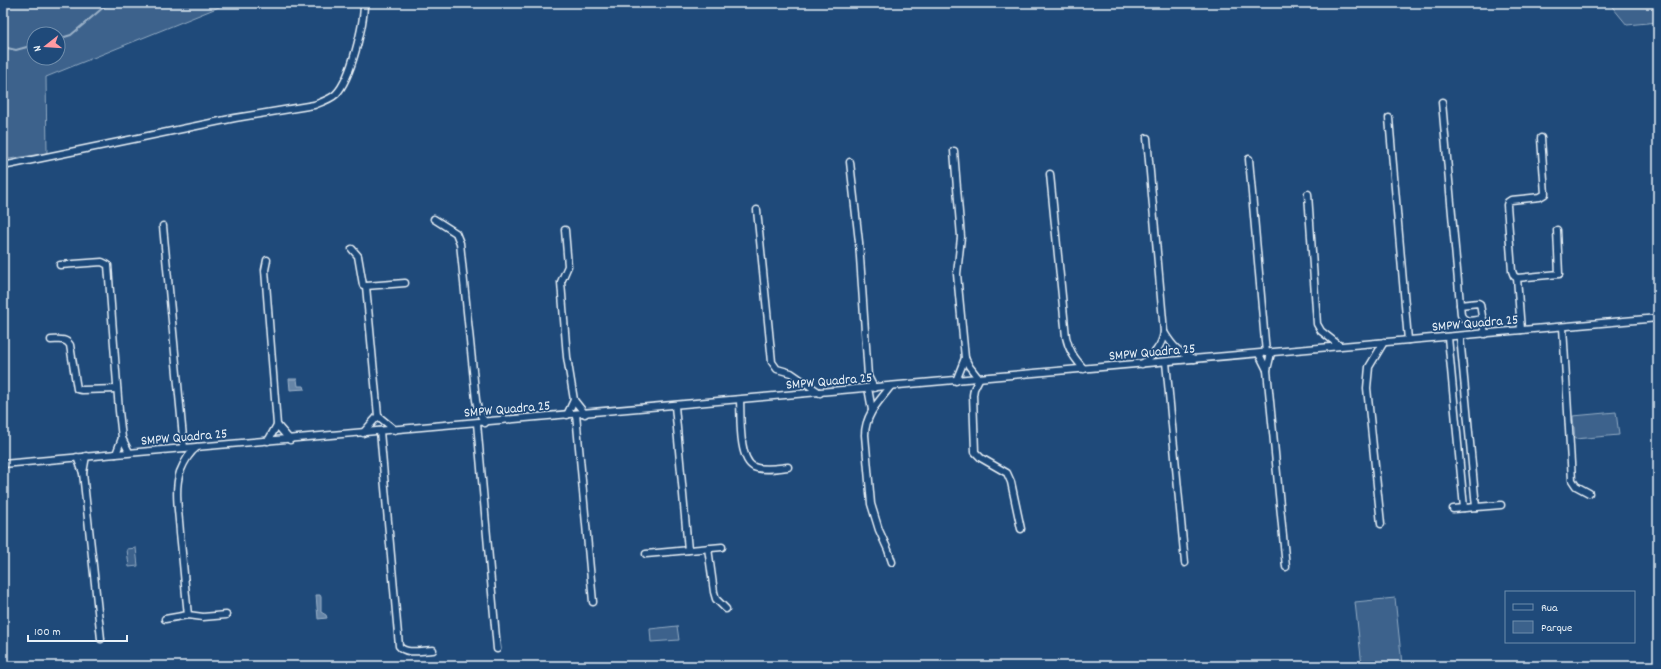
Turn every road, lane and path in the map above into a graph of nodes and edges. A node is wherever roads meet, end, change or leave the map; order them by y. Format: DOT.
graph roads {
  1 [pos="364,3"];
  2 [pos="1442,102"];
  3 [pos="1389,118"];
  4 [pos="1147,138"];
  5 [pos="1541,138"];
  6 [pos="954,151"];
  7 [pos="1249,159"];
  8 [pos="850,162"];
  9 [pos="3,166"];
  10 [pos="1050,174"];
  11 [pos="1308,194"];
  12 [pos="757,210"];
  13 [pos="434,219"];
  14 [pos="163,226"];
  15 [pos="565,230"];
  16 [pos="1558,230"];
  17 [pos="352,249"];
  18 [pos="266,260"];
  19 [pos="60,265"];
  20 [pos="1517,278"];
  21 [pos="405,283"];
  22 [pos="366,286"];
  23 [pos="1460,305"];
  24 [pos="1658,318"];
  25 [pos="1483,319"];
  26 [pos="1563,327"];
  27 [pos="1521,330"];
  28 [pos="1164,332"];
  29 [pos="1485,334"];
  30 [pos="1460,336"];
  31 [pos="1448,337"];
  32 [pos="51,340"];
  33 [pos="1408,340"];
  34 [pos="1384,342"];
  35 [pos="1340,346"];
  36 [pos="1265,353"];
  37 [pos="965,358"];
  38 [pos="1196,360"];
  39 [pos="1166,362"];
  40 [pos="1142,364"];
  41 [pos="1463,368"];
  42 [pos="1451,369"];
  43 [pos="1084,370"];
  44 [pos="1267,370"];
  45 [pos="979,379"];
  46 [pos="956,381"];
  47 [pos="891,386"];
  48 [pos="869,388"];
  49 [pos="117,389"];
  50 [pos="820,393"];
  51 [pos="574,400"];
  52 [pos="740,400"];
  53 [pos="675,406"];
  54 [pos="872,410"];
  55 [pos="576,414"];
  56 [pos="585,414"];
  57 [pos="567,415"];
  58 [pos="378,416"];
  59 [pos="477,423"];
  60 [pos="485,423"];
  61 [pos="277,424"];
  62 [pos="395,430"];
  63 [pos="380,432"];
  64 [pos="363,433"];
  65 [pos="122,438"];
  66 [pos="1470,439"];
  67 [pos="290,440"];
  68 [pos="1458,440"];
  69 [pos="268,441"];
  70 [pos="197,447"];
  71 [pos="184,448"];
  72 [pos="129,452"];
  73 [pos="116,454"];
  74 [pos="86,456"];
  75 [pos="77,457"];
  76 [pos="3,458"];
  77 [pos="12,463"];
  78 [pos="3,464"];
  79 [pos="788,467"];
  80 [pos="83,473"];
  81 [pos="1589,493"];
  82 [pos="1501,505"];
  83 [pos="1476,507"];
  84 [pos="1464,508"];
  85 [pos="1453,509"];
  86 [pos="1381,524"];
  87 [pos="1021,529"];
  88 [pos="722,547"];
  89 [pos="708,548"];
  90 [pos="688,550"];
  91 [pos="646,554"];
  92 [pos="892,562"];
  93 [pos="1185,563"];
  94 [pos="1286,567"];
  95 [pos="593,602"];
  96 [pos="726,609"];
  97 [pos="226,615"];
  98 [pos="188,616"];
  99 [pos="165,619"];
  100 [pos="101,639"];
  101 [pos="497,649"];
  102 [pos="433,650"];
  1 -- 9 [label="street"];
  2 -- 23 [label="street"];
  3 -- 33 [label="street"];
  4 -- 28 [label="street"];
  5 -- 20 [label="street"];
  6 -- 37 [label="street"];
  7 -- 36 [label="street"];
  8 -- 48 [label="street"];
  10 -- 43 [label="street"];
  11 -- 35 [label="street"];
  12 -- 50 [label="street"];
  13 -- 60 [label="street"];
  14 -- 71 [label="street"];
  15 -- 51 [label="street"];
  16 -- 20 [label="street"];
  17 -- 22 [label="street"];
  18 -- 61 [label="street"];
  19 -- 49 [label="street"];
  20 -- 27 [label="street"];
  21 -- 22 [label="street"];
  22 -- 58 [label="street"];
  23 -- 25 [label="street"];
  23 -- 25 [label="street"];
  24 -- 26 [label="street, SMPW Quadra 25"];
  25 -- 29 [label="street"];
  26 -- 27 [label="street, SMPW Quadra 25"];
  26 -- 81 [label="street"];
  27 -- 29 [label="street, SMPW Quadra 25"];
  28 -- 38 [label="street"];
  28 -- 40 [label="street"];
  29 -- 30 [label="street, SMPW Quadra 25"];
  30 -- 31 [label="street, SMPW Quadra 25"];
  30 -- 41 [label="street"];
  31 -- 33 [label="street, SMPW Quadra 25"];
  31 -- 42 [label="street"];
  32 -- 49 [label="street"];
  33 -- 34 [label="street, SMPW Quadra 25"];
  34 -- 35 [label="street, SMPW Quadra 25"];
  34 -- 86 [label="street"];
  35 -- 36 [label="street, SMPW Quadra 25"];
  36 -- 38 [label="street, SMPW Quadra 25"];
  36 -- 44 [label="street"];
  36 -- 44 [label="street"];
  37 -- 45 [label="street"];
  37 -- 46 [label="street"];
  38 -- 39 [label="street, SMPW Quadra 25"];
  39 -- 40 [label="street, SMPW Quadra 25"];
  39 -- 93 [label="street"];
  40 -- 43 [label="street, SMPW Quadra 25"];
  41 -- 42 [label="street"];
  41 -- 66 [label="street"];
  42 -- 68 [label="street"];
  43 -- 45 [label="street, SMPW Quadra 25"];
  44 -- 94 [label="street"];
  45 -- 46 [label="street, SMPW Quadra 25"];
  45 -- 87 [label="street"];
  46 -- 47 [label="street, SMPW Quadra 25"];
  47 -- 48 [label="street, SMPW Quadra 25"];
  47 -- 54 [label="street"];
  48 -- 50 [label="street, SMPW Quadra 25"];
  48 -- 54 [label="street"];
  49 -- 65 [label="street"];
  50 -- 52 [label="street, SMPW Quadra 25"];
  51 -- 56 [label="street"];
  51 -- 57 [label="street"];
  52 -- 53 [label="street, SMPW Quadra 25"];
  52 -- 79 [label="street"];
  53 -- 56 [label="street, SMPW Quadra 25"];
  53 -- 90 [label="street"];
  54 -- 92 [label="street"];
  55 -- 56 [label="street, SMPW Quadra 25"];
  55 -- 57 [label="street, SMPW Quadra 25"];
  55 -- 95 [label="street"];
  57 -- 60 [label="street, SMPW Quadra 25"];
  58 -- 62 [label="street"];
  58 -- 64 [label="street"];
  59 -- 60 [label="street, SMPW Quadra 25"];
  59 -- 62 [label="street, SMPW Quadra 25"];
  59 -- 101 [label="street"];
  61 -- 67 [label="street"];
  61 -- 69 [label="street"];
  62 -- 63 [label="street, SMPW Quadra 25"];
  63 -- 64 [label="street, SMPW Quadra 25"];
  63 -- 102 [label="street"];
  64 -- 67 [label="street, SMPW Quadra 25"];
  65 -- 72 [label="street"];
  65 -- 73 [label="street"];
  66 -- 68 [label="street"];
  66 -- 83 [label="street"];
  67 -- 69 [label="street, SMPW Quadra 25"];
  68 -- 84 [label="street"];
  69 -- 70 [label="street, SMPW Quadra 25"];
  70 -- 71 [label="street, SMPW Quadra 25"];
  70 -- 98 [label="street"];
  71 -- 72 [label="street, SMPW Quadra 25"];
  72 -- 73 [label="street, SMPW Quadra 25"];
  73 -- 74 [label="street, SMPW Quadra 25"];
  74 -- 75 [label="street, SMPW Quadra 25"];
  74 -- 80 [label="street"];
  75 -- 77 [label="street, SMPW Quadra 25"];
  75 -- 80 [label="street"];
  76 -- 77 [label="street"];
  77 -- 78 [label="street, SMPW Quadra 25"];
  80 -- 100 [label="street"];
  82 -- 83 [label="street"];
  83 -- 84 [label="street"];
  84 -- 85 [label="street"];
  88 -- 89 [label="street"];
  89 -- 90 [label="street"];
  89 -- 96 [label="street"];
  90 -- 91 [label="street"];
  97 -- 98 [label="street"];
  98 -- 99 [label="street"];
}
